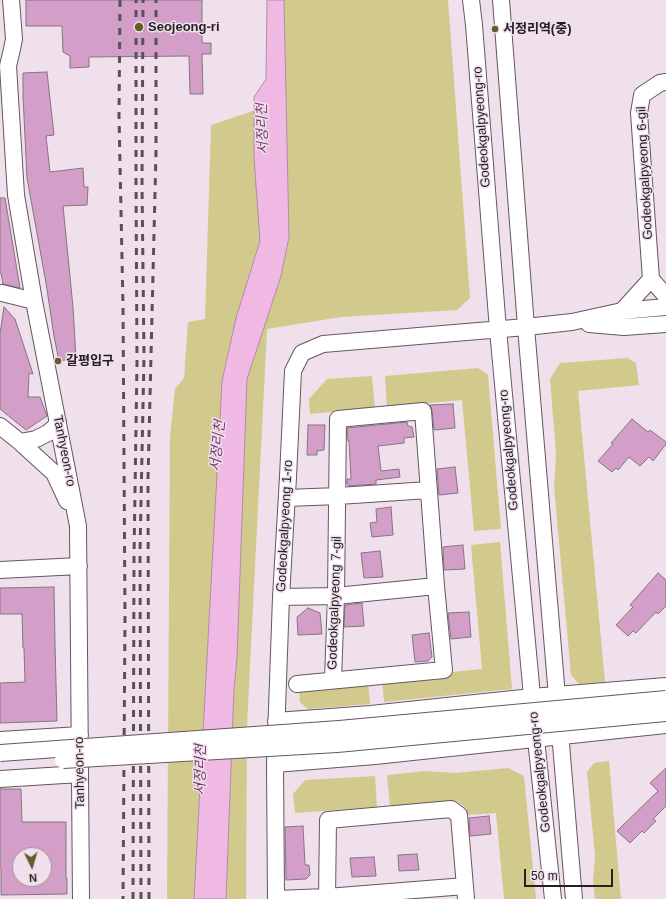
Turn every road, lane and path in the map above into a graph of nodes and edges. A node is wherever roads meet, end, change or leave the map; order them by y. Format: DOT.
graph roads {
  1 [pos="471,0"];
  2 [pos="501,0"];
  3 [pos="11,3"];
  4 [pos="4,24"];
  5 [pos="4,62"];
  6 [pos="666,82"];
  7 [pos="651,279"];
  8 [pos="666,296"];
  9 [pos="1,298"];
  10 [pos="34,301"];
  11 [pos="666,307"];
  12 [pos="622,311"];
  13 [pos="572,322"];
  14 [pos="666,324"];
  15 [pos="526,327"];
  16 [pos="498,330"];
  17 [pos="58,422"];
  18 [pos="0,426"];
  19 [pos="20,442"];
  20 [pos="429,490"];
  21 [pos="338,496"];
  22 [pos="287,498"];
  23 [pos="78,526"];
  24 [pos="78,566"];
  25 [pos="0,570"];
  26 [pos="436,586"];
  27 [pos="336,596"];
  28 [pos="281,597"];
  29 [pos="333,680"];
  30 [pos="297,684"];
  31 [pos="666,686"];
  32 [pos="557,695"];
  33 [pos="532,697"];
  34 [pos="666,699"];
  35 [pos="666,713"];
  36 [pos="371,714"];
  37 [pos="276,722"];
  38 [pos="666,725"];
  39 [pos="80,735"];
  40 [pos="560,736"];
  41 [pos="536,739"];
  42 [pos="0,740"];
  43 [pos="0,753"];
  44 [pos="375,756"];
  45 [pos="0,764"];
  46 [pos="275,764"];
  47 [pos="80,774"];
  48 [pos="0,779"];
  49 [pos="465,892"];
  50 [pos="327,898"];
  51 [pos="81,899"];
  52 [pos="276,899"];
  53 [pos="553,899"];
  54 [pos="574,899"];
  1 -- 16 [label="street, Godeokgalpyeong-ro"];
  2 -- 15 [label="street, Godeokgalpyeong-ro"];
  3 -- 4 [label="street, Tanhyeon-ro"];
  4 -- 5 [label="street, Tanhyeon-ro"];
  5 -- 10 [label="street, Tanhyeon-ro"];
  6 -- 7 [label="street, Godeokgalpyeong 6-gil"];
  7 -- 8 [label="street"];
  7 -- 12 [label="street"];
  9 -- 10 [label="street"];
  10 -- 17 [label="street, Tanhyeon-ro"];
  11 -- 12 [label="street"];
  12 -- 13 [label="street"];
  13 -- 14 [label="street"];
  13 -- 15 [label="street, Godeokgalpyeong 1-ro"];
  15 -- 16 [label="street, Godeokgalpyeong 1-ro"];
  15 -- 32 [label="street, Godeokgalpyeong-ro"];
  16 -- 22 [label="street, Godeokgalpyeong 1-ro"];
  16 -- 33 [label="street, Godeokgalpyeong-ro"];
  17 -- 19 [label="street"];
  17 -- 23 [label="street, Tanhyeon-ro"];
  18 -- 19 [label="street"];
  19 -- 23 [label="street"];
  20 -- 21 [label="street"];
  20 -- 21 [label="street, Godeokgalpyeong 7-gil"];
  20 -- 26 [label="street, Godeokgalpyeong 7-gil"];
  21 -- 22 [label="street"];
  21 -- 27 [label="street, Godeokgalpyeong 7-gil"];
  22 -- 28 [label="street, Godeokgalpyeong 1-ro"];
  23 -- 24 [label="street, Tanhyeon-ro"];
  24 -- 25 [label="street"];
  24 -- 39 [label="street, Tanhyeon-ro"];
  26 -- 27 [label="street"];
  26 -- 29 [label="street, Godeokgalpyeong 7-gil"];
  27 -- 28 [label="street"];
  27 -- 29 [label="street, Godeokgalpyeong 7-gil"];
  28 -- 37 [label="street, Godeokgalpyeong 1-ro"];
  29 -- 30 [label="street"];
  31 -- 32 [label="street"];
  32 -- 33 [label="street"];
  32 -- 40 [label="street, Godeokgalpyeong-ro"];
  33 -- 36 [label="street"];
  33 -- 41 [label="street, Godeokgalpyeong-ro"];
  34 -- 43 [label="street, bridge"];
  35 -- 45 [label="street, bridge"];
  36 -- 37 [label="street"];
  36 -- 44 [label="street"];
  37 -- 46 [label="street, Godeokgalpyeong 1-ro"];
  38 -- 40 [label="street"];
  39 -- 42 [label="street"];
  39 -- 47 [label="street, Tanhyeon-ro"];
  40 -- 41 [label="street"];
  40 -- 54 [label="street, Godeokgalpyeong-ro"];
  41 -- 44 [label="street"];
  41 -- 53 [label="street, Godeokgalpyeong-ro"];
  44 -- 46 [label="street"];
  46 -- 52 [label="street, Godeokgalpyeong 1-ro"];
  47 -- 48 [label="street"];
  47 -- 51 [label="street, Tanhyeon-ro"];
  49 -- 50 [label="street"];
  49 -- 50 [label="street"];
  50 -- 52 [label="street"];
}
